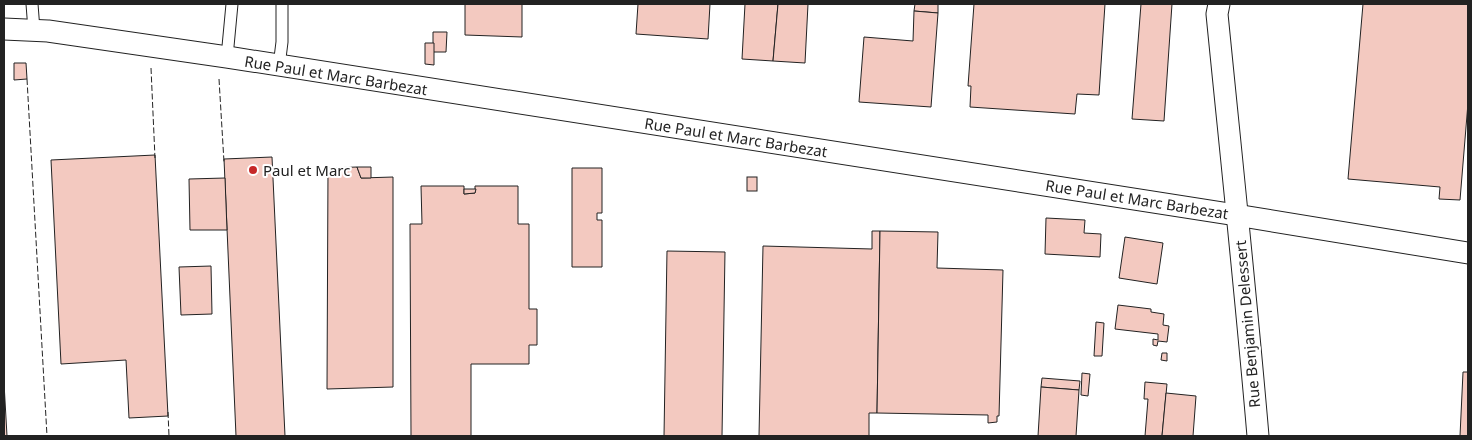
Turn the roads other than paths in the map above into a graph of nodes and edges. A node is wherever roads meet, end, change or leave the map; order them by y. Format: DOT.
graph roads {
  1 [pos="32,4"];
  2 [pos="232,4"];
  3 [pos="282,4"];
  4 [pos="1219,4"];
  5 [pos="4,29"];
  6 [pos="34,30"];
  7 [pos="227,57"];
  8 [pos="279,66"];
  9 [pos="1236,215"];
  10 [pos="1468,253"];
  11 [pos="1258,436"];
  1 -- 6 [label="lane"];
  2 -- 7 [label="lane"];
  3 -- 8 [label="lane"];
  4 -- 9 [label="street, Rue Benjamin Delessert"];
  5 -- 6 [label="street, Rue Paul et Marc Barbezat"];
  6 -- 7 [label="street, Rue Paul et Marc Barbezat"];
  7 -- 8 [label="street, Rue Paul et Marc Barbezat"];
  8 -- 9 [label="street, Rue Paul et Marc Barbezat"];
  9 -- 10 [label="street, Rue Paul et Marc Barbezat"];
  9 -- 11 [label="street, Rue Benjamin Delessert"];
}
